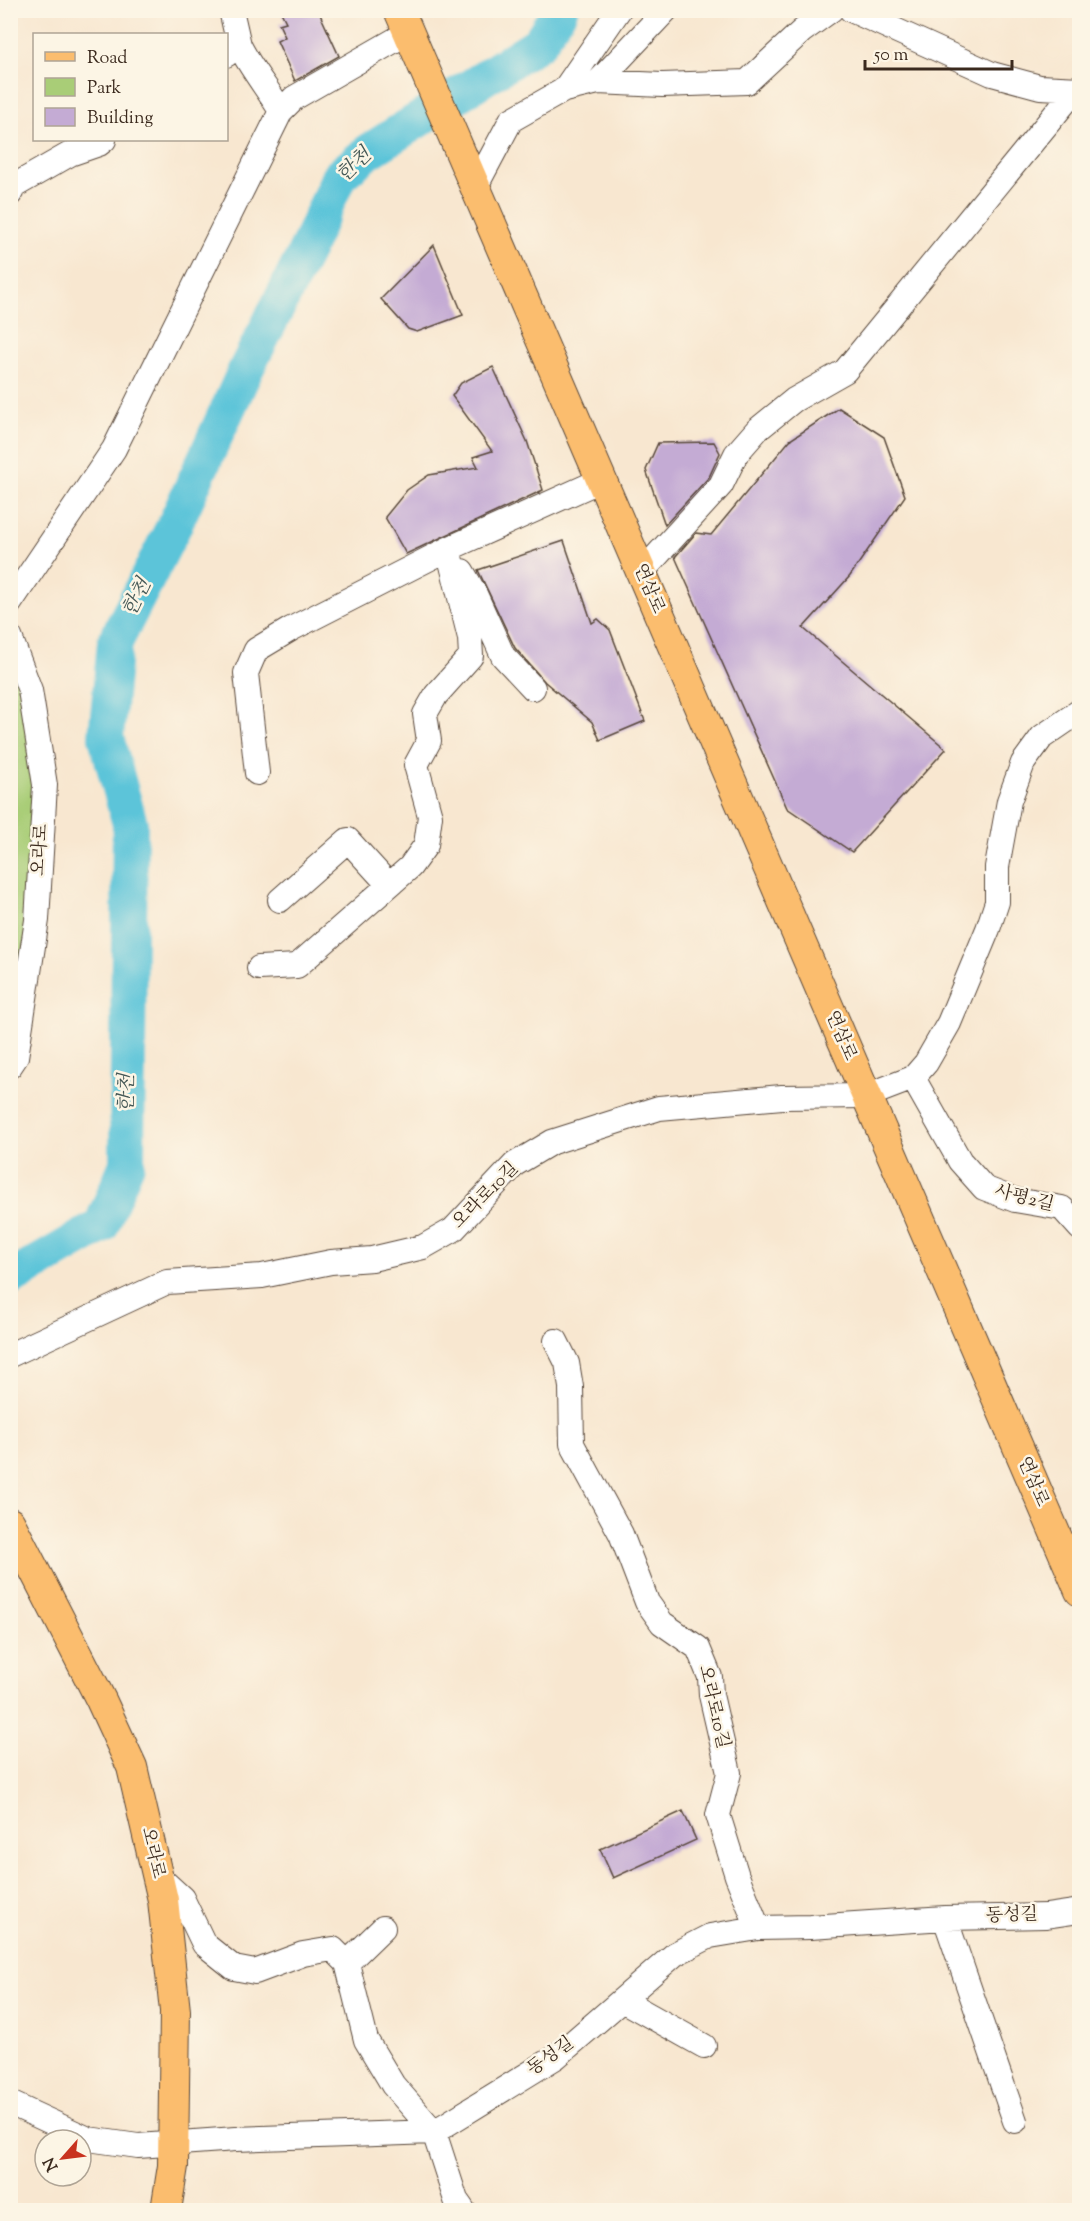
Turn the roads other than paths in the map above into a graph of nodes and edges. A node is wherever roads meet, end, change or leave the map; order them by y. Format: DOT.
graph roads {
  1 [pos="231,10"];
  2 [pos="619,10"];
  3 [pos="666,10"];
  4 [pos="831,10"];
  5 [pos="851,10"];
  6 [pos="893,19"];
  7 [pos="407,28"];
  8 [pos="233,50"];
  9 [pos="598,82"];
  10 [pos="1078,89"];
  11 [pos="564,90"];
  12 [pos="281,111"];
  13 [pos="104,141"];
  14 [pos="476,186"];
  15 [pos="10,194"];
  16 [pos="601,480"];
  17 [pos="447,549"];
  18 [pos="641,573"];
  19 [pos="10,603"];
  20 [pos="10,637"];
  21 [pos="533,688"];
  22 [pos="1080,711"];
  23 [pos="257,773"];
  24 [pos="389,885"];
  25 [pos="280,900"];
  26 [pos="259,968"];
  27 [pos="10,1066"];
  28 [pos="913,1078"];
  29 [pos="866,1096"];
  30 [pos="1080,1228"];
  31 [pos="556,1341"];
  32 [pos="10,1355"];
  33 [pos="10,1523"];
  34 [pos="1080,1591"];
  35 [pos="157,1875"];
  36 [pos="1080,1911"];
  37 [pos="945,1918"];
  38 [pos="383,1928"];
  39 [pos="759,1928"];
  40 [pos="347,1963"];
  41 [pos="622,2000"];
  42 [pos="704,2046"];
  43 [pos="10,2103"];
  44 [pos="1015,2121"];
  45 [pos="434,2132"];
  46 [pos="173,2144"];
  47 [pos="166,2211"];
  48 [pos="463,2211"];
  1 -- 8 [label="street"];
  2 -- 11 [label="street"];
  3 -- 9 [label="street"];
  4 -- 9 [label="street"];
  5 -- 6 [label="street"];
  6 -- 10 [label="street"];
  7 -- 12 [label="street"];
  7 -- 14 [label="main road, 연삼로"];
  8 -- 12 [label="street"];
  9 -- 11 [label="street"];
  10 -- 18 [label="street"];
  11 -- 14 [label="street"];
  12 -- 19 [label="street"];
  13 -- 15 [label="street"];
  14 -- 16 [label="main road, 연삼로"];
  16 -- 17 [label="street"];
  16 -- 18 [label="main road, 연삼로"];
  17 -- 21 [label="street"];
  17 -- 23 [label="street"];
  17 -- 24 [label="street"];
  18 -- 29 [label="main road, 연삼로"];
  20 -- 27 [label="street, 오라로"];
  22 -- 28 [label="street"];
  24 -- 25 [label="street"];
  24 -- 26 [label="street"];
  28 -- 29 [label="street"];
  28 -- 30 [label="street, 사평2길"];
  29 -- 32 [label="street, 오라로10길"];
  29 -- 34 [label="main road, 연삼로"];
  31 -- 39 [label="street, 오라로10길"];
  33 -- 35 [label="main road, 오라로"];
  35 -- 40 [label="street"];
  35 -- 46 [label="main road, 오라로"];
  36 -- 37 [label="street, 동성길"];
  37 -- 39 [label="street, 동성길"];
  37 -- 44 [label="street"];
  38 -- 40 [label="street"];
  39 -- 41 [label="street, 동성길"];
  40 -- 45 [label="street"];
  41 -- 42 [label="street"];
  41 -- 45 [label="street, 동성길"];
  43 -- 46 [label="street, 동성길"];
  45 -- 46 [label="street, 동성길"];
  45 -- 48 [label="street"];
  46 -- 47 [label="main road, 오라로"];
}
